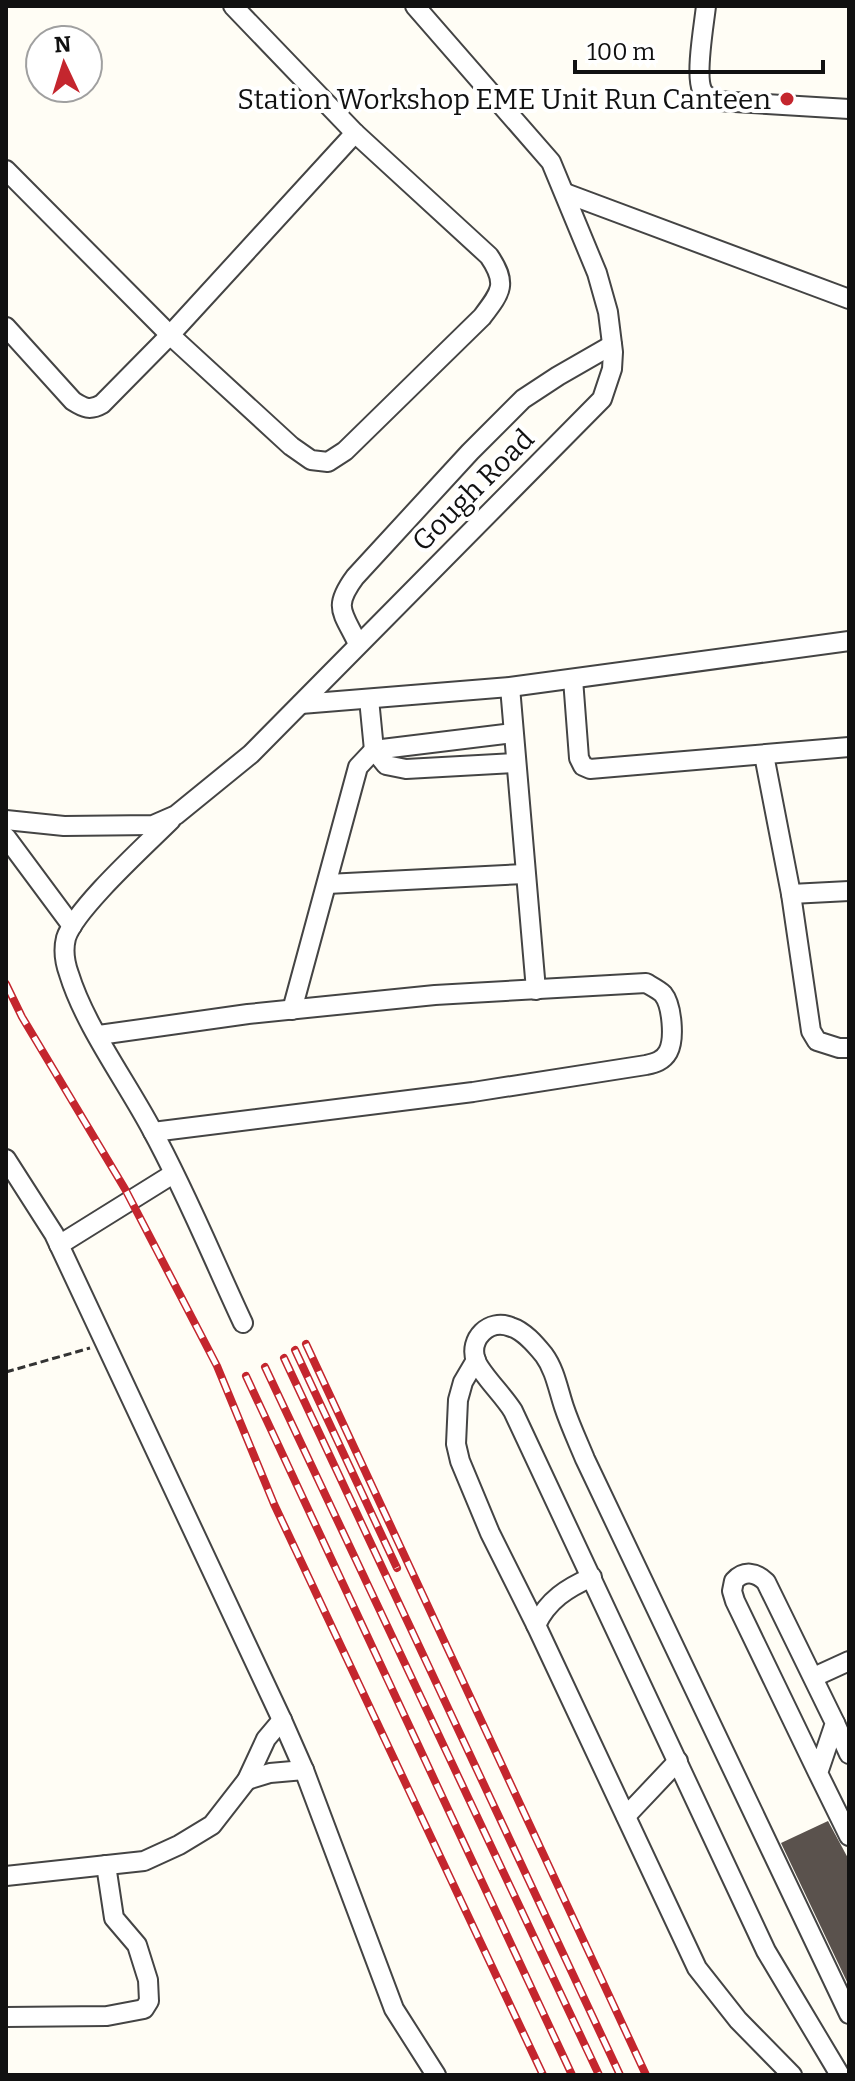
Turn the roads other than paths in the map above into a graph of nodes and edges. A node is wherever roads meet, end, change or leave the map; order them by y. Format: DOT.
graph roads {
  1 [pos="233,6"];
  2 [pos="415,6"];
  3 [pos="706,6"];
  4 [pos="849,109"];
  5 [pos="355,133"];
  6 [pos="6,170"];
  7 [pos="565,193"];
  8 [pos="849,299"];
  9 [pos="6,327"];
  10 [pos="170,335"];
  11 [pos="612,345"];
  12 [pos="849,641"];
  13 [pos="358,644"];
  14 [pos="573,679"];
  15 [pos="510,687"];
  16 [pos="369,699"];
  17 [pos="301,704"];
  18 [pos="513,733"];
  19 [pos="849,747"];
  20 [pos="374,750"];
  21 [pos="764,755"];
  22 [pos="515,763"];
  23 [pos="176,815"];
  24 [pos="6,820"];
  25 [pos="6,837"];
  26 [pos="525,874"];
  27 [pos="327,884"];
  28 [pos="849,891"];
  29 [pos="791,894"];
  30 [pos="72,926"];
  31 [pos="536,990"];
  32 [pos="292,1010"];
  33 [pos="99,1035"];
  34 [pos="849,1048"];
  35 [pos="153,1132"];
  36 [pos="6,1159"];
  37 [pos="173,1174"];
  38 [pos="59,1245"];
  39 [pos="243,1323"];
  40 [pos="476,1360"];
  41 [pos="592,1577"];
  42 [pos="536,1625"];
  43 [pos="849,1661"];
  44 [pos="814,1677"];
  45 [pos="282,1720"];
  46 [pos="835,1723"];
  47 [pos="849,1754"];
  48 [pos="678,1761"];
  49 [pos="304,1770"];
  50 [pos="818,1773"];
  51 [pos="247,1780"];
  52 [pos="626,1816"];
  53 [pos="849,1836"];
  54 [pos="106,1865"];
  55 [pos="6,1876"];
  56 [pos="849,2014"];
  57 [pos="6,2017"];
  58 [pos="436,2075"];
  59 [pos="792,2075"];
  60 [pos="840,2075"];
  1 -- 5 [label="street"];
  2 -- 7 [label="street, Gough Road"];
  3 -- 4 [label="street"];
  5 -- 10 [label="street"];
  5 -- 10 [label="street"];
  6 -- 10 [label="street"];
  7 -- 8 [label="street"];
  7 -- 11 [label="street, Gough Road"];
  9 -- 10 [label="street"];
  11 -- 13 [label="street, Gough Road"];
  11 -- 13 [label="street"];
  12 -- 14 [label="street"];
  13 -- 17 [label="street, Gough Road"];
  14 -- 15 [label="street"];
  14 -- 21 [label="street"];
  15 -- 16 [label="street"];
  15 -- 18 [label="street"];
  16 -- 17 [label="street"];
  16 -- 20 [label="street"];
  17 -- 23 [label="street, Gough Road"];
  18 -- 20 [label="street"];
  18 -- 22 [label="street"];
  19 -- 21 [label="street"];
  20 -- 22 [label="street"];
  20 -- 27 [label="street"];
  21 -- 29 [label="street"];
  22 -- 26 [label="street"];
  23 -- 24 [label="street, Gough Road"];
  23 -- 30 [label="street"];
  25 -- 30 [label="street"];
  26 -- 27 [label="street"];
  26 -- 31 [label="street"];
  27 -- 32 [label="street"];
  28 -- 29 [label="street"];
  29 -- 34 [label="street"];
  30 -- 33 [label="street"];
  31 -- 32 [label="street"];
  31 -- 35 [label="street"];
  32 -- 33 [label="street"];
  33 -- 35 [label="street"];
  35 -- 37 [label="street"];
  36 -- 38 [label="street"];
  37 -- 38 [label="street"];
  37 -- 39 [label="street"];
  38 -- 45 [label="street"];
  40 -- 41 [label="street"];
  40 -- 42 [label="street"];
  40 -- 56 [label="street"];
  41 -- 42 [label="street"];
  41 -- 48 [label="street"];
  42 -- 52 [label="street"];
  43 -- 44 [label="street"];
  44 -- 46 [label="street"];
  44 -- 50 [label="street"];
  45 -- 49 [label="street"];
  45 -- 51 [label="street"];
  46 -- 47 [label="street"];
  46 -- 50 [label="street"];
  48 -- 52 [label="street"];
  48 -- 60 [label="street"];
  49 -- 51 [label="street"];
  49 -- 58 [label="street"];
  50 -- 53 [label="street"];
  51 -- 54 [label="street"];
  52 -- 59 [label="street"];
  54 -- 55 [label="street"];
  54 -- 57 [label="street"];
}
